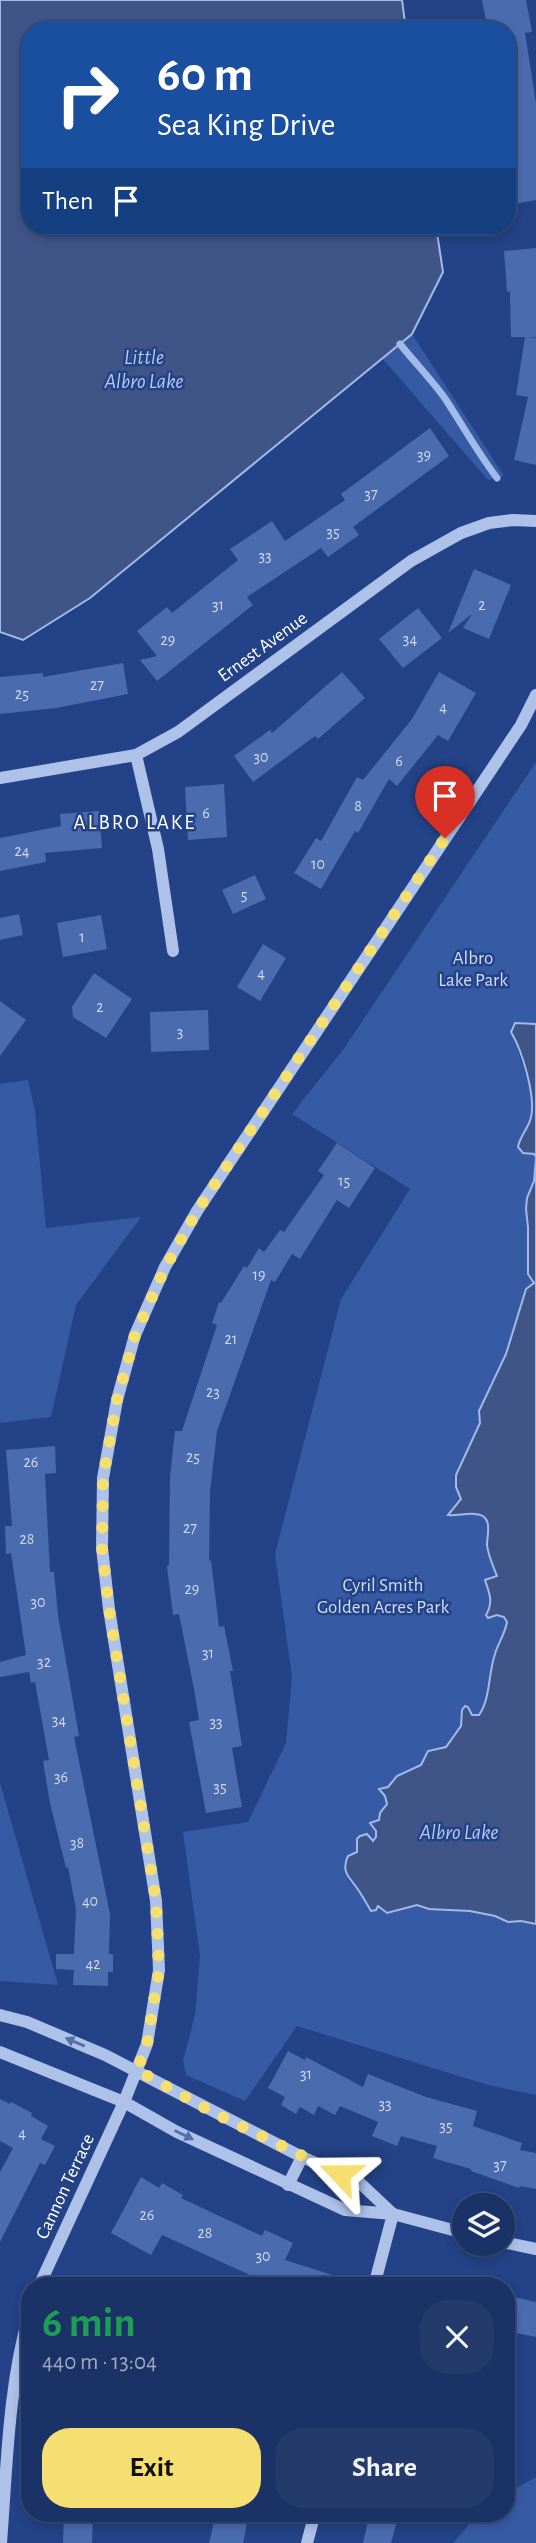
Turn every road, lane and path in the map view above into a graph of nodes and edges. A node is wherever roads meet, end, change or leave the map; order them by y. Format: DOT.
graph roads {
  1 [pos="536,521"];
  2 [pos="536,695"];
  3 [pos="136,755"];
  4 [pos="0,778"];
  5 [pos="173,951"];
  6 [pos="0,2015"];
  7 [pos="0,2052"];
  8 [pos="137,2070"];
  9 [pos="124,2102"];
  10 [pos="302,2157"];
  11 [pos="288,2186"];
  12 [pos="393,2214"];
  13 [pos="452,2230"];
  14 [pos="515,2245"];
  15 [pos="536,2249"];
  16 [pos="43,2277"];
  17 [pos="376,2277"];
  18 [pos="21,2341"];
  19 [pos="312,2522"];
  20 [pos="1,2543"];
  21 [pos="307,2543"];
  1 -- 3 [label="street, Ernest Avenue"];
  2 -- 8 [label="street, Cannon Terrace"];
  3 -- 4 [label="street, Ernest Avenue"];
  3 -- 5 [label="street"];
  8 -- 6 [label="street, one-way"];
  7 -- 9 [label="street"];
  8 -- 9 [label="street, Cannon Terrace"];
  8 -- 10 [label="street"];
  9 -- 11 [label="street, one-way"];
  9 -- 16 [label="street, Cannon Terrace"];
  10 -- 11 [label="street"];
  10 -- 12 [label="street"];
  11 -- 12 [label="street"];
  12 -- 13 [label="street"];
  12 -- 17 [label="street"];
  14 -- 15 [label="street"];
  18 -- 20 [label="street"];
  19 -- 21 [label="street"];
}
